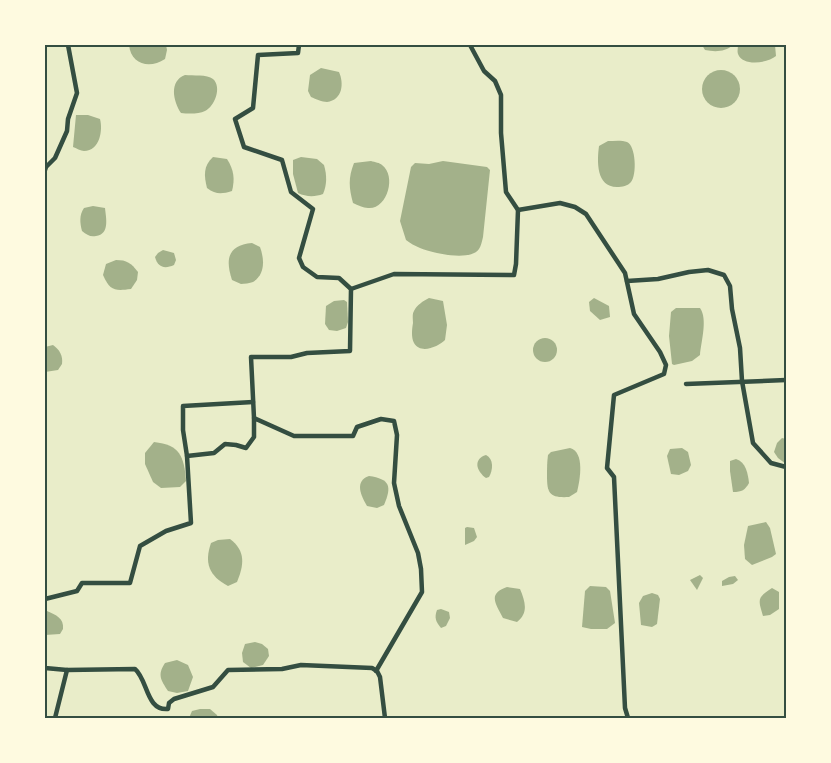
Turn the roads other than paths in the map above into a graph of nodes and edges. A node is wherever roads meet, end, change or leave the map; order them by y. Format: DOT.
graph roads {
  1 [pos="68,45"];
  2 [pos="299,45"];
  3 [pos="470,45"];
  4 [pos="45,170"];
  5 [pos="518,210"];
  6 [pos="627,281"];
  7 [pos="351,289"];
  8 [pos="786,380"];
  9 [pos="742,381"];
  10 [pos="686,384"];
  11 [pos="253,402"];
  12 [pos="254,418"];
  13 [pos="187,456"];
  14 [pos="786,467"];
  15 [pos="45,599"];
  16 [pos="45,668"];
  17 [pos="67,670"];
  18 [pos="376,671"];
  19 [pos="55,718"];
  20 [pos="385,718"];
  21 [pos="628,718"];
  1 -- 4 [label="street"];
  2 -- 7 [label="street"];
  3 -- 5 [label="street"];
  5 -- 6 [label="street"];
  5 -- 7 [label="street"];
  6 -- 9 [label="street"];
  6 -- 21 [label="street"];
  7 -- 11 [label="street"];
  8 -- 9 [label="street"];
  9 -- 10 [label="street"];
  9 -- 14 [label="street"];
  11 -- 12 [label="street"];
  11 -- 13 [label="street"];
  12 -- 13 [label="street"];
  12 -- 18 [label="street"];
  13 -- 15 [label="street"];
  16 -- 17 [label="street"];
  17 -- 18 [label="street"];
  17 -- 19 [label="street"];
  18 -- 20 [label="street"];
}
